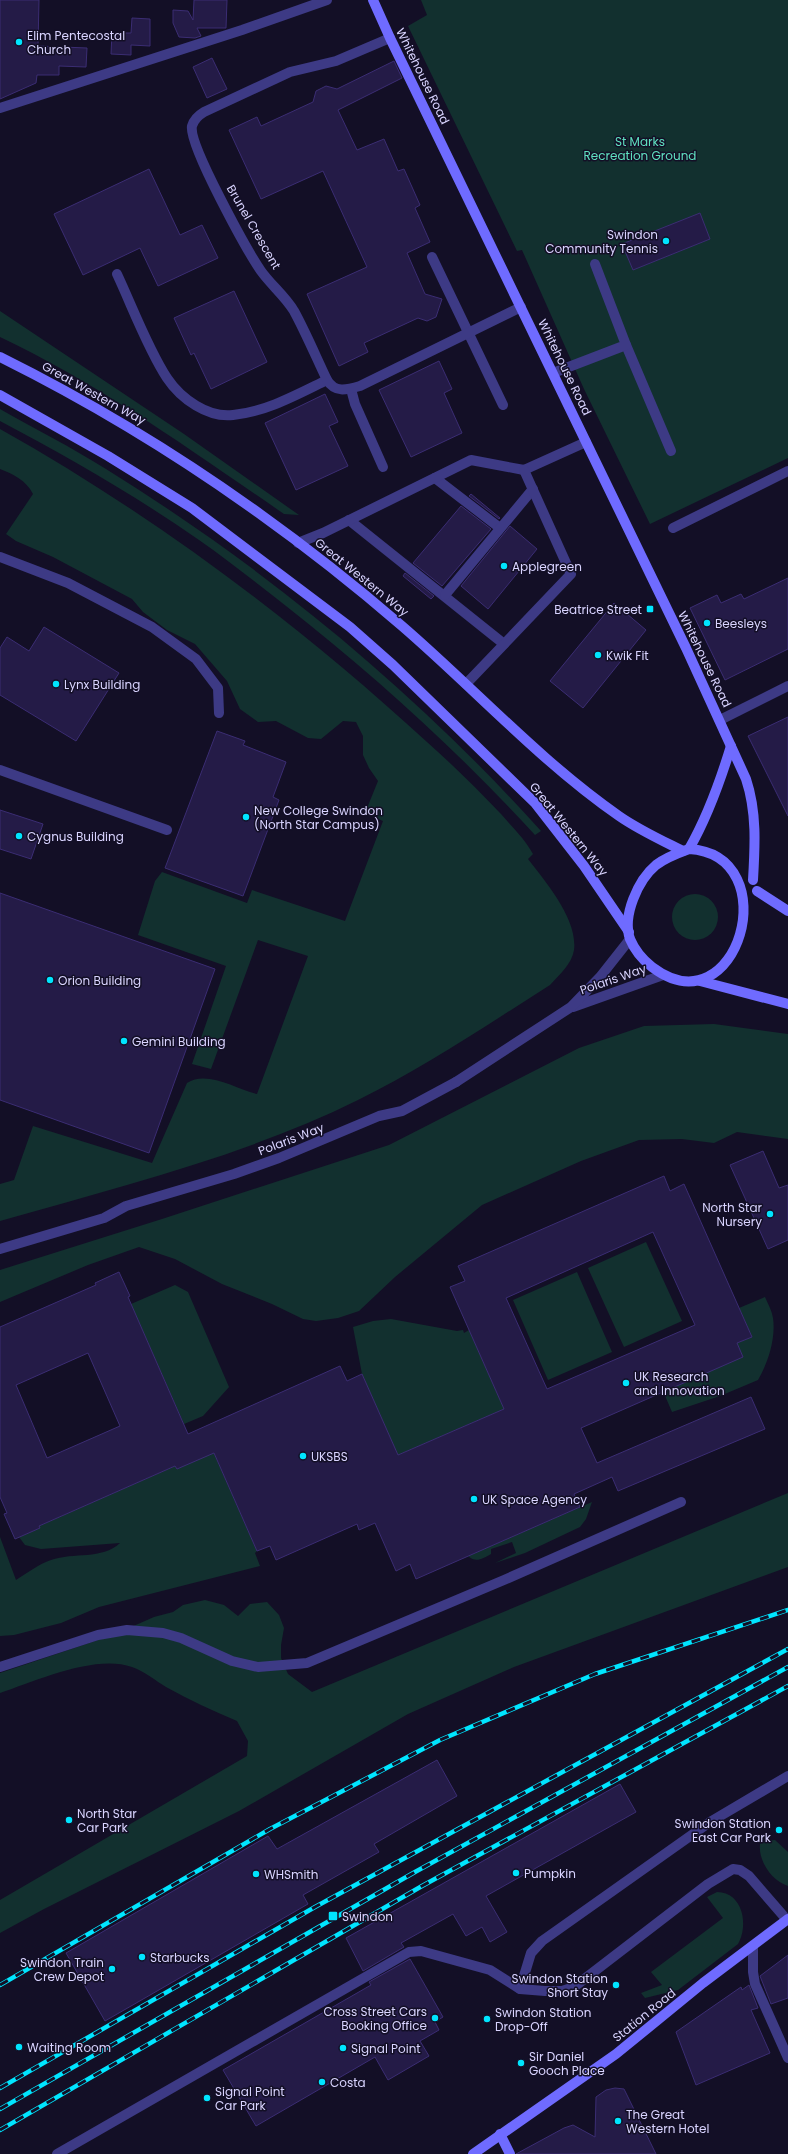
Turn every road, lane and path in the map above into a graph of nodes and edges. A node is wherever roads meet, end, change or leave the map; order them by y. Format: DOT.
graph roads {
  1 [pos="327,0"];
  2 [pos="373,0"];
  3 [pos="390,38"];
  4 [pos="0,108"];
  5 [pos="432,257"];
  6 [pos="595,264"];
  7 [pos="117,274"];
  8 [pos="521,307"];
  9 [pos="469,333"];
  10 [pos="626,345"];
  11 [pos="0,357"];
  12 [pos="553,373"];
  13 [pos="327,380"];
  14 [pos="351,389"];
  15 [pos="0,395"];
  16 [pos="503,405"];
  17 [pos="586,442"];
  18 [pos="671,451"];
  19 [pos="383,467"];
  20 [pos="524,470"];
  21 [pos="788,471"];
  22 [pos="435,478"];
  23 [pos="533,489"];
  24 [pos="349,520"];
  25 [pos="500,528"];
  26 [pos="673,528"];
  27 [pos="298,543"];
  28 [pos="0,557"];
  29 [pos="445,595"];
  30 [pos="504,644"];
  31 [pos="466,684"];
  32 [pos="788,686"];
  33 [pos="219,713"];
  34 [pos="720,720"];
  35 [pos="731,746"];
  36 [pos="0,770"];
  37 [pos="167,830"];
  38 [pos="686,850"];
  39 [pos="754,880"];
  40 [pos="757,891"];
  41 [pos="758,903"];
  42 [pos="788,911"];
  43 [pos="629,935"];
  44 [pos="739,959"];
  45 [pos="663,975"];
  46 [pos="698,980"];
  47 [pos="788,1004"];
  48 [pos="572,1007"];
  49 [pos="0,1249"];
  50 [pos="681,1502"];
  51 [pos="0,1667"];
  52 [pos="788,1776"];
  53 [pos="787,1920"];
  54 [pos="753,1946"];
  55 [pos="520,1989"];
  56 [pos="788,2058"];
  57 [pos="500,2134"];
  58 [pos="57,2154"];
  59 [pos="473,2154"];
  60 [pos="510,2154"];
  1 -- 4 [label="street"];
  2 -- 3 [label="main road, Whitehouse Road"];
  3 -- 8 [label="main road, Whitehouse Road"];
  3 -- 13 [label="street, Brunel Crescent"];
  5 -- 9 [label="street"];
  6 -- 10 [label="street"];
  7 -- 13 [label="street"];
  8 -- 9 [label="street"];
  8 -- 12 [label="main road, Whitehouse Road"];
  9 -- 14 [label="street"];
  9 -- 16 [label="street"];
  10 -- 12 [label="street"];
  10 -- 18 [label="street"];
  11 -- 27 [label="main road, Great Western Way"];
  12 -- 17 [label="main road, Whitehouse Road"];
  13 -- 14 [label="street"];
  14 -- 19 [label="street"];
  15 -- 43 [label="main road, Great Western Way"];
  17 -- 20 [label="street"];
  17 -- 34 [label="main road, Whitehouse Road"];
  20 -- 22 [label="street"];
  20 -- 23 [label="street"];
  21 -- 26 [label="street"];
  22 -- 24 [label="street"];
  22 -- 25 [label="street"];
  23 -- 25 [label="street"];
  23 -- 30 [label="street"];
  24 -- 27 [label="street"];
  24 -- 29 [label="street"];
  25 -- 29 [label="street"];
  27 -- 31 [label="main road, Great Western Way"];
  28 -- 33 [label="street"];
  29 -- 30 [label="street"];
  30 -- 31 [label="street"];
  31 -- 38 [label="main road, Great Western Way"];
  32 -- 34 [label="street"];
  34 -- 35 [label="main road, Whitehouse Road"];
  35 -- 38 [label="main road"];
  35 -- 39 [label="main road, Whitehouse Road"];
  36 -- 37 [label="street"];
  38 -- 39 [label="main road"];
  38 -- 43 [label="main road"];
  39 -- 40 [label="main road, Whitehouse Road"];
  40 -- 41 [label="main road, Whitehouse Road"];
  40 -- 42 [label="main road"];
  43 -- 45 [label="main road, Great Western Way"];
  43 -- 48 [label="street, Polaris Way"];
  44 -- 46 [label="main road"];
  45 -- 46 [label="main road"];
  45 -- 48 [label="street, Polaris Way"];
  46 -- 47 [label="main road"];
  48 -- 49 [label="street, Polaris Way"];
  50 -- 51 [label="street"];
  52 -- 55 [label="street"];
  53 -- 54 [label="main road, Station Road"];
  53 -- 55 [label="street"];
  54 -- 56 [label="street"];
  54 -- 57 [label="main road, Station Road"];
  55 -- 58 [label="street"];
  57 -- 59 [label="main road, Station Road"];
  57 -- 60 [label="main road"];
}
